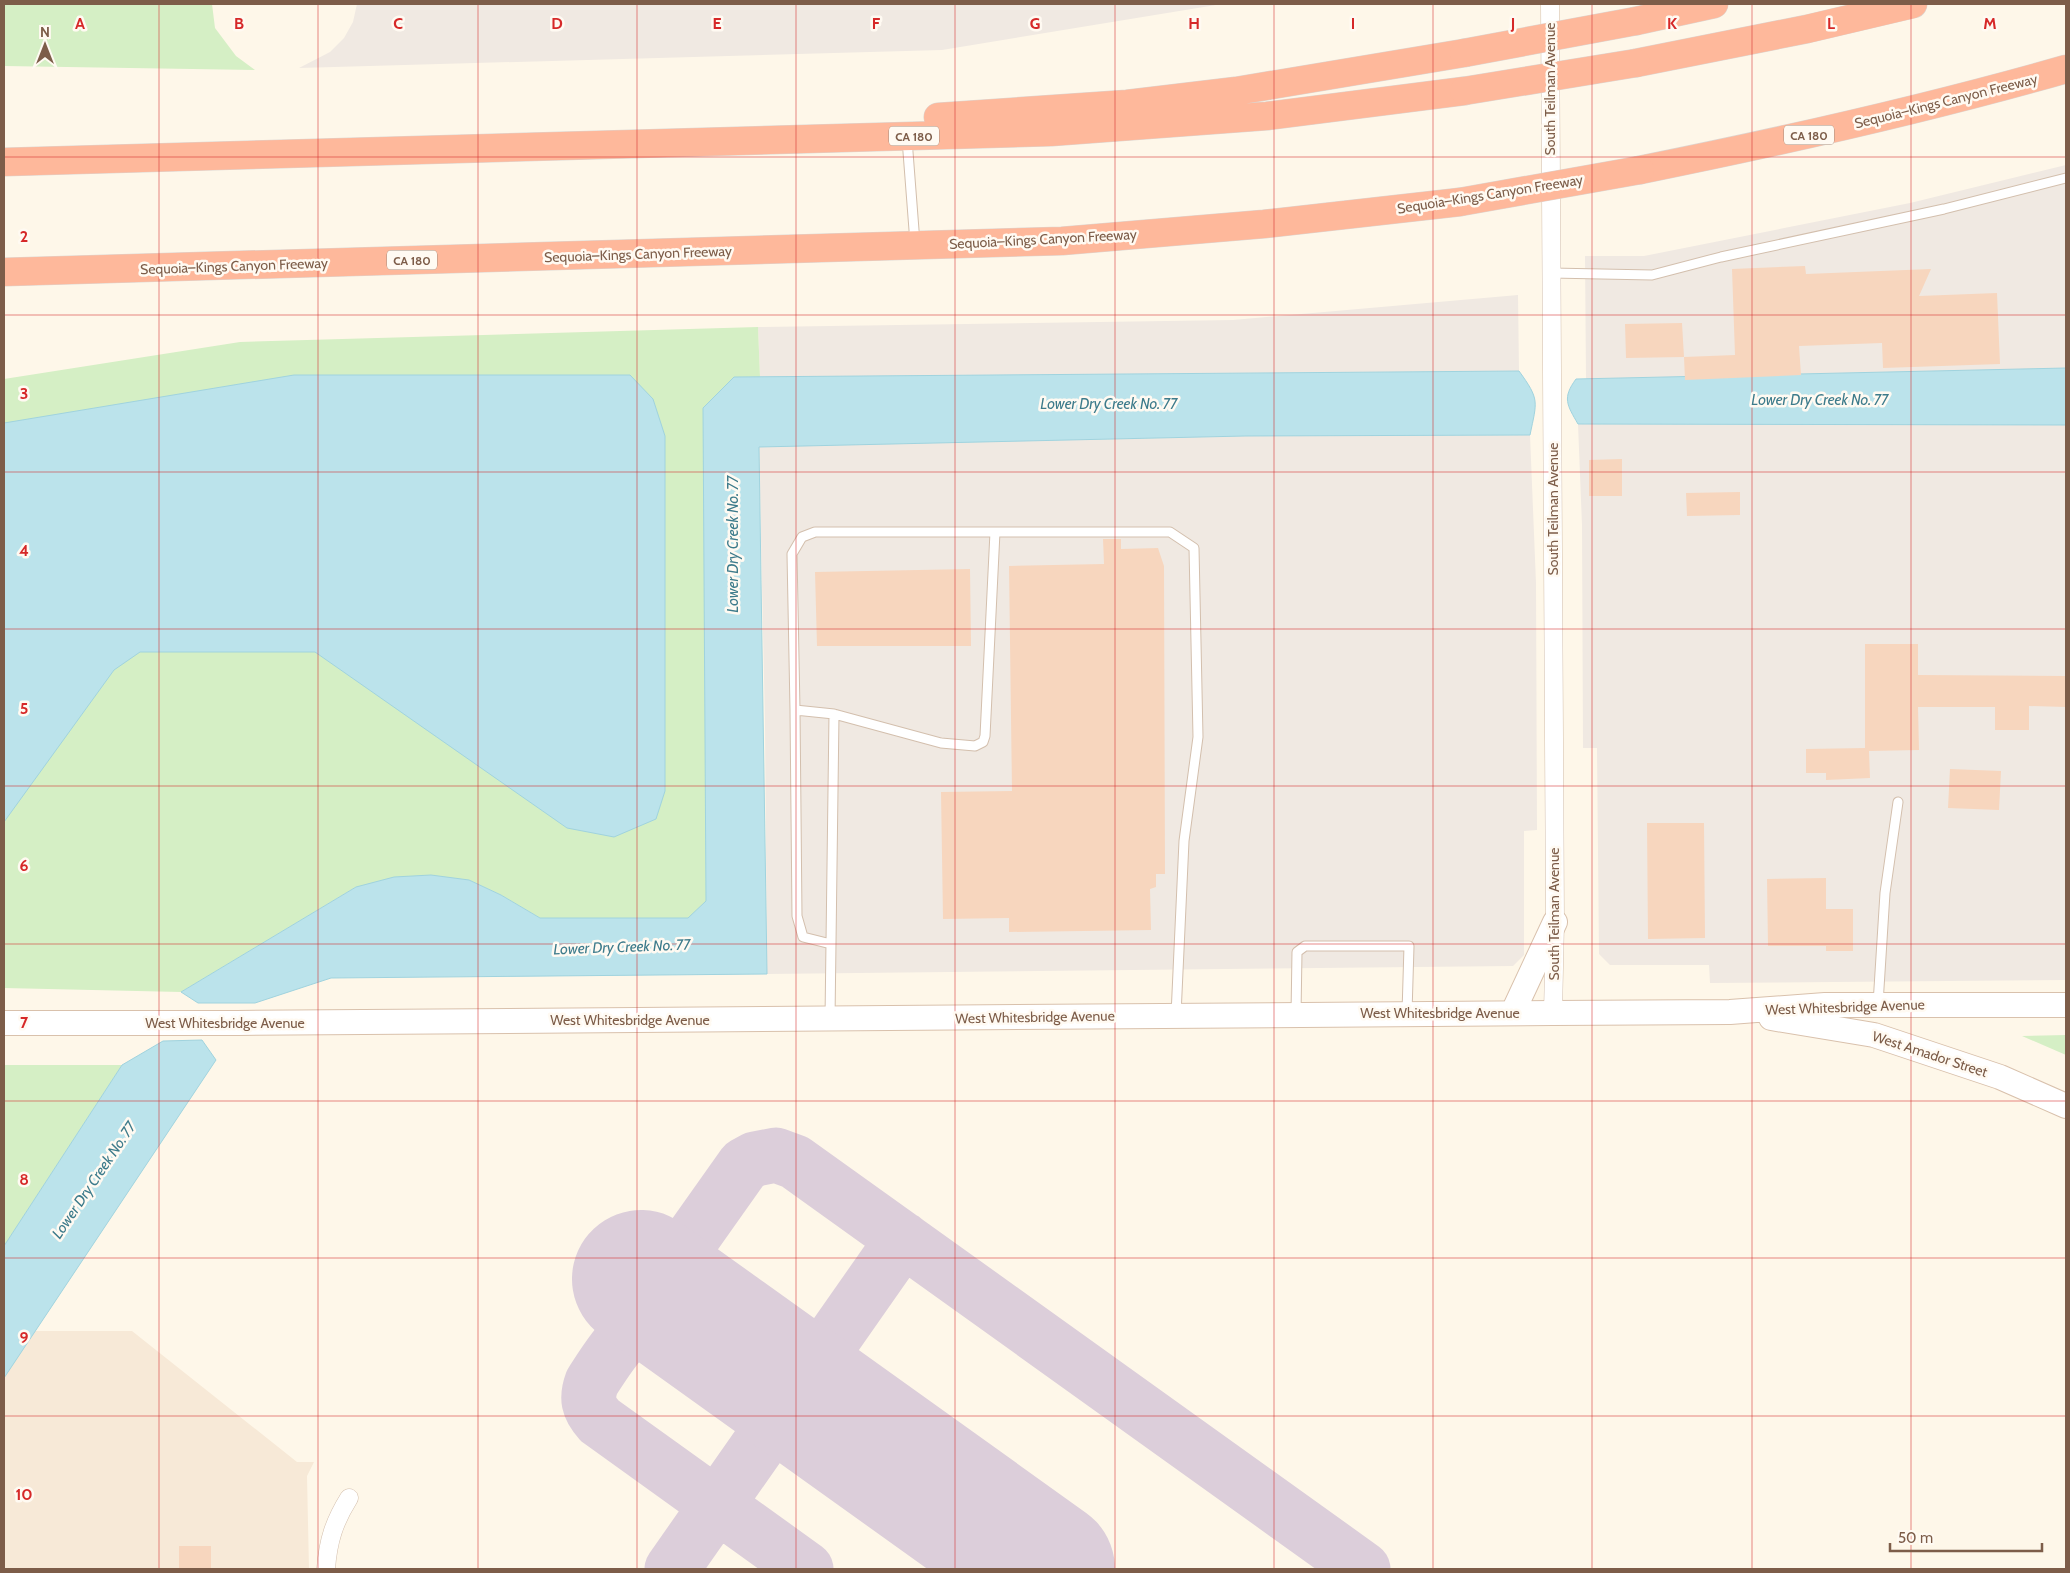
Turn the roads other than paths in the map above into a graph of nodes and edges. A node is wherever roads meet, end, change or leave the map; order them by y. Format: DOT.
graph roads {
  1 [pos="1550,4"];
  2 [pos="1714,4"];
  3 [pos="1913,4"];
  4 [pos="2066,69"];
  5 [pos="2066,73"];
  6 [pos="1977,95"];
  7 [pos="907,136"];
  8 [pos="363,153"];
  9 [pos="4,162"];
  10 [pos="2066,178"];
  11 [pos="915,246"];
  12 [pos="4,272"];
  13 [pos="1551,273"];
  14 [pos="995,532"];
  15 [pos="795,710"];
  16 [pos="834,714"];
  17 [pos="1898,802"];
  18 [pos="1555,922"];
  19 [pos="831,944"];
  20 [pos="1878,1005"];
  21 [pos="2066,1005"];
  22 [pos="1513,1012"];
  23 [pos="1730,1012"];
  24 [pos="1407,1013"];
  25 [pos="1553,1013"];
  26 [pos="1296,1014"];
  27 [pos="1176,1015"];
  28 [pos="830,1019"];
  29 [pos="4,1023"];
  30 [pos="2066,1106"];
  31 [pos="349,1498"];
  32 [pos="326,1569"];
  1 -- 13 [label="street, South Teilman Avenue"];
  2 -- 8 [label="highway, bridge"];
  3 -- 7 [label="highway, CA 180, bridge"];
  4 -- 6 [label="highway, Sequoia–Kings Canyon Freeway / CA 180"];
  5 -- 6 [label="highway"];
  6 -- 11 [label="highway, Sequoia–Kings Canyon Freeway / CA 180, bridge"];
  7 -- 8 [label="highway, CA 180"];
  7 -- 11 [label="lane"];
  8 -- 9 [label="highway, CA 180"];
  10 -- 13 [label="lane"];
  11 -- 12 [label="highway, Sequoia–Kings Canyon Freeway / CA 180"];
  13 -- 18 [label="street, South Teilman Avenue"];
  14 -- 15 [label="lane"];
  14 -- 16 [label="lane"];
  14 -- 27 [label="lane"];
  15 -- 16 [label="lane"];
  15 -- 19 [label="lane"];
  16 -- 19 [label="lane"];
  17 -- 20 [label="lane"];
  18 -- 22 [label="main road"];
  18 -- 25 [label="street, South Teilman Avenue"];
  19 -- 28 [label="lane"];
  20 -- 21 [label="main road, West Whitesbridge Avenue"];
  20 -- 23 [label="main road, West Whitesbridge Avenue"];
  22 -- 24 [label="main road, West Whitesbridge Avenue"];
  22 -- 25 [label="main road, West Whitesbridge Avenue"];
  23 -- 25 [label="main road, West Whitesbridge Avenue"];
  23 -- 30 [label="main road, West Amador Street"];
  24 -- 26 [label="main road, West Whitesbridge Avenue"];
  24 -- 26 [label="lane"];
  26 -- 27 [label="main road, West Whitesbridge Avenue"];
  27 -- 28 [label="main road, West Whitesbridge Avenue"];
  28 -- 29 [label="main road, West Whitesbridge Avenue"];
  31 -- 32 [label="street"];
}
